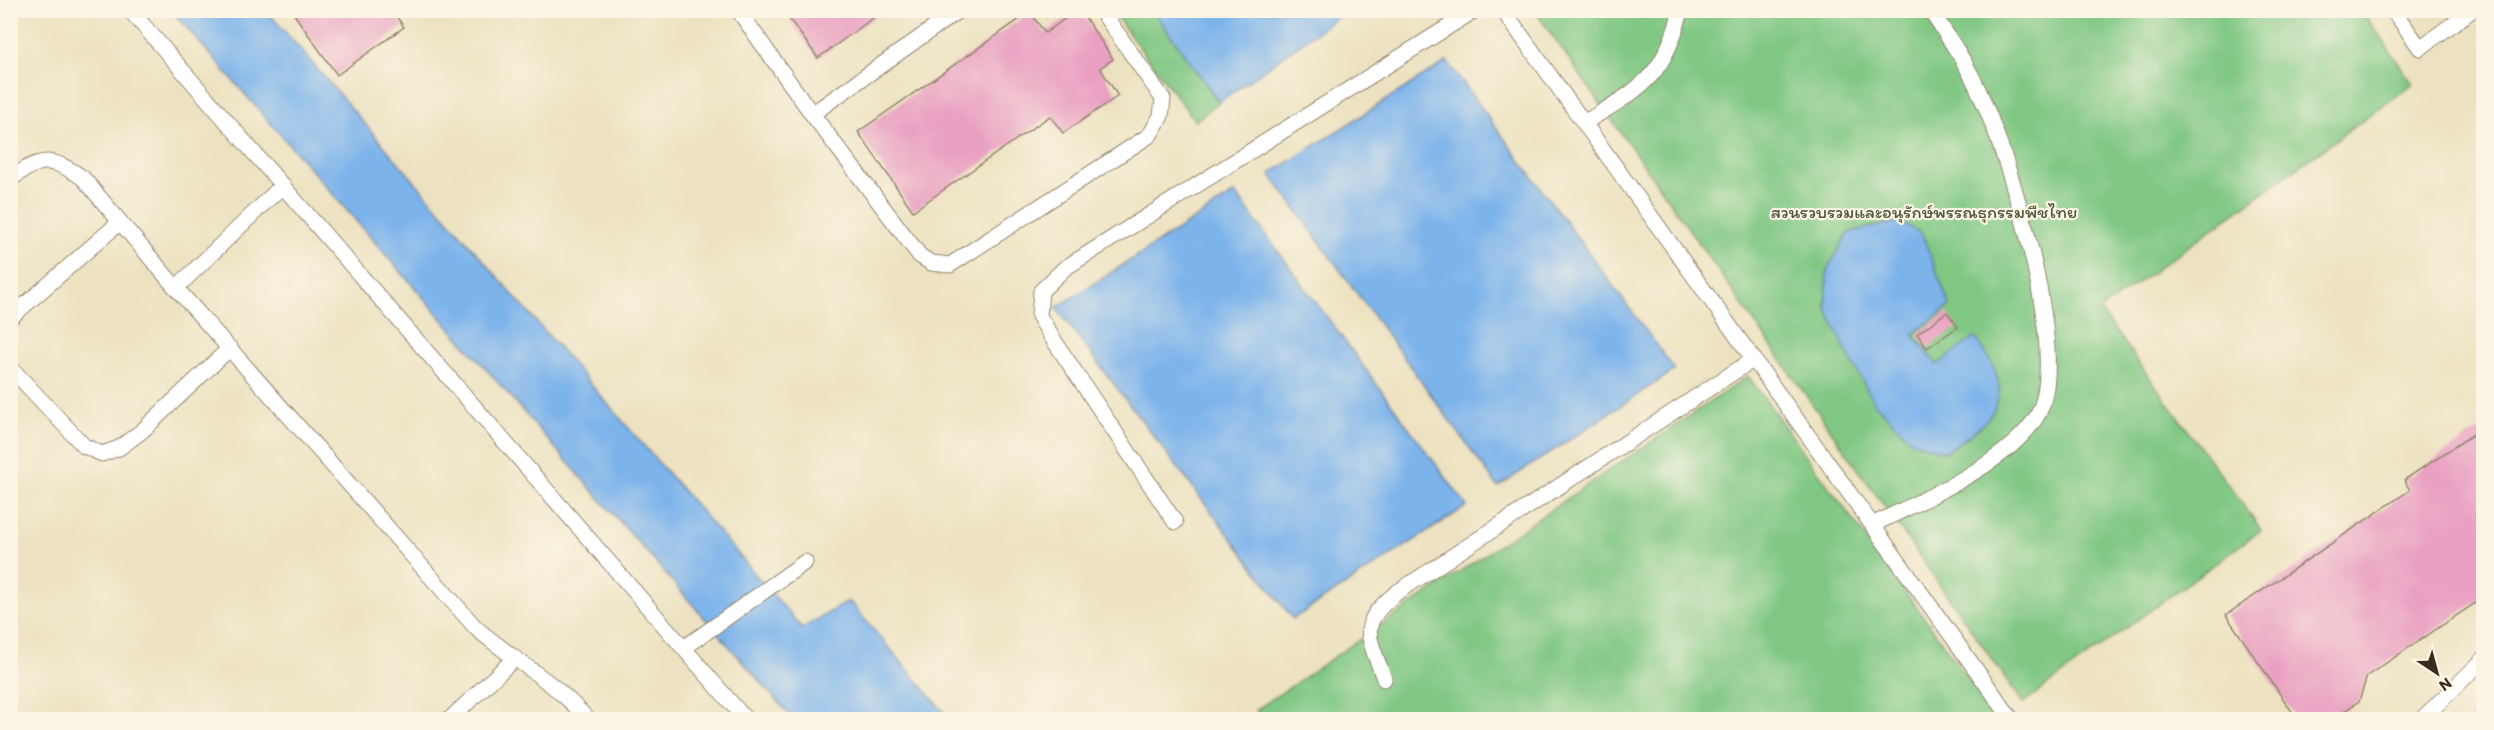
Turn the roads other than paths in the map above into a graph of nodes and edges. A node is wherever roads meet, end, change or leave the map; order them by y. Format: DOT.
graph roads {
  1 [pos="130,10"];
  2 [pos="738,10"];
  3 [pos="959,10"];
  4 [pos="1101,10"];
  5 [pos="1475,10"];
  6 [pos="1503,10"];
  7 [pos="1681,10"];
  8 [pos="1930,10"];
  9 [pos="2393,10"];
  10 [pos="2472,10"];
  11 [pos="812,114"];
  12 [pos="1584,123"];
  13 [pos="10,180"];
  14 [pos="283,185"];
  15 [pos="120,222"];
  16 [pos="176,288"];
  17 [pos="10,318"];
  18 [pos="230,348"];
  19 [pos="1754,359"];
  20 [pos="10,367"];
  21 [pos="1175,522"];
  22 [pos="1872,525"];
  23 [pos="805,562"];
  24 [pos="684,648"];
  25 [pos="516,658"];
  26 [pos="2484,659"];
  27 [pos="1384,679"];
  28 [pos="449,720"];
  29 [pos="588,720"];
  30 [pos="746,720"];
  31 [pos="2012,720"];
  32 [pos="2421,720"];
  1 -- 14 [label="lane"];
  2 -- 11 [label="lane"];
  3 -- 11 [label="lane"];
  4 -- 11 [label="lane"];
  5 -- 21 [label="lane"];
  6 -- 12 [label="lane"];
  7 -- 12 [label="lane"];
  8 -- 22 [label="lane"];
  9 -- 10 [label="lane"];
  12 -- 19 [label="lane"];
  13 -- 15 [label="lane"];
  14 -- 16 [label="lane"];
  14 -- 24 [label="lane"];
  15 -- 16 [label="lane"];
  15 -- 17 [label="lane"];
  16 -- 18 [label="lane"];
  18 -- 20 [label="lane"];
  18 -- 25 [label="lane"];
  19 -- 22 [label="lane"];
  19 -- 27 [label="lane"];
  22 -- 31 [label="lane"];
  23 -- 24 [label="lane"];
  24 -- 30 [label="lane"];
  25 -- 28 [label="lane"];
  25 -- 29 [label="lane"];
  26 -- 32 [label="lane"];
}
